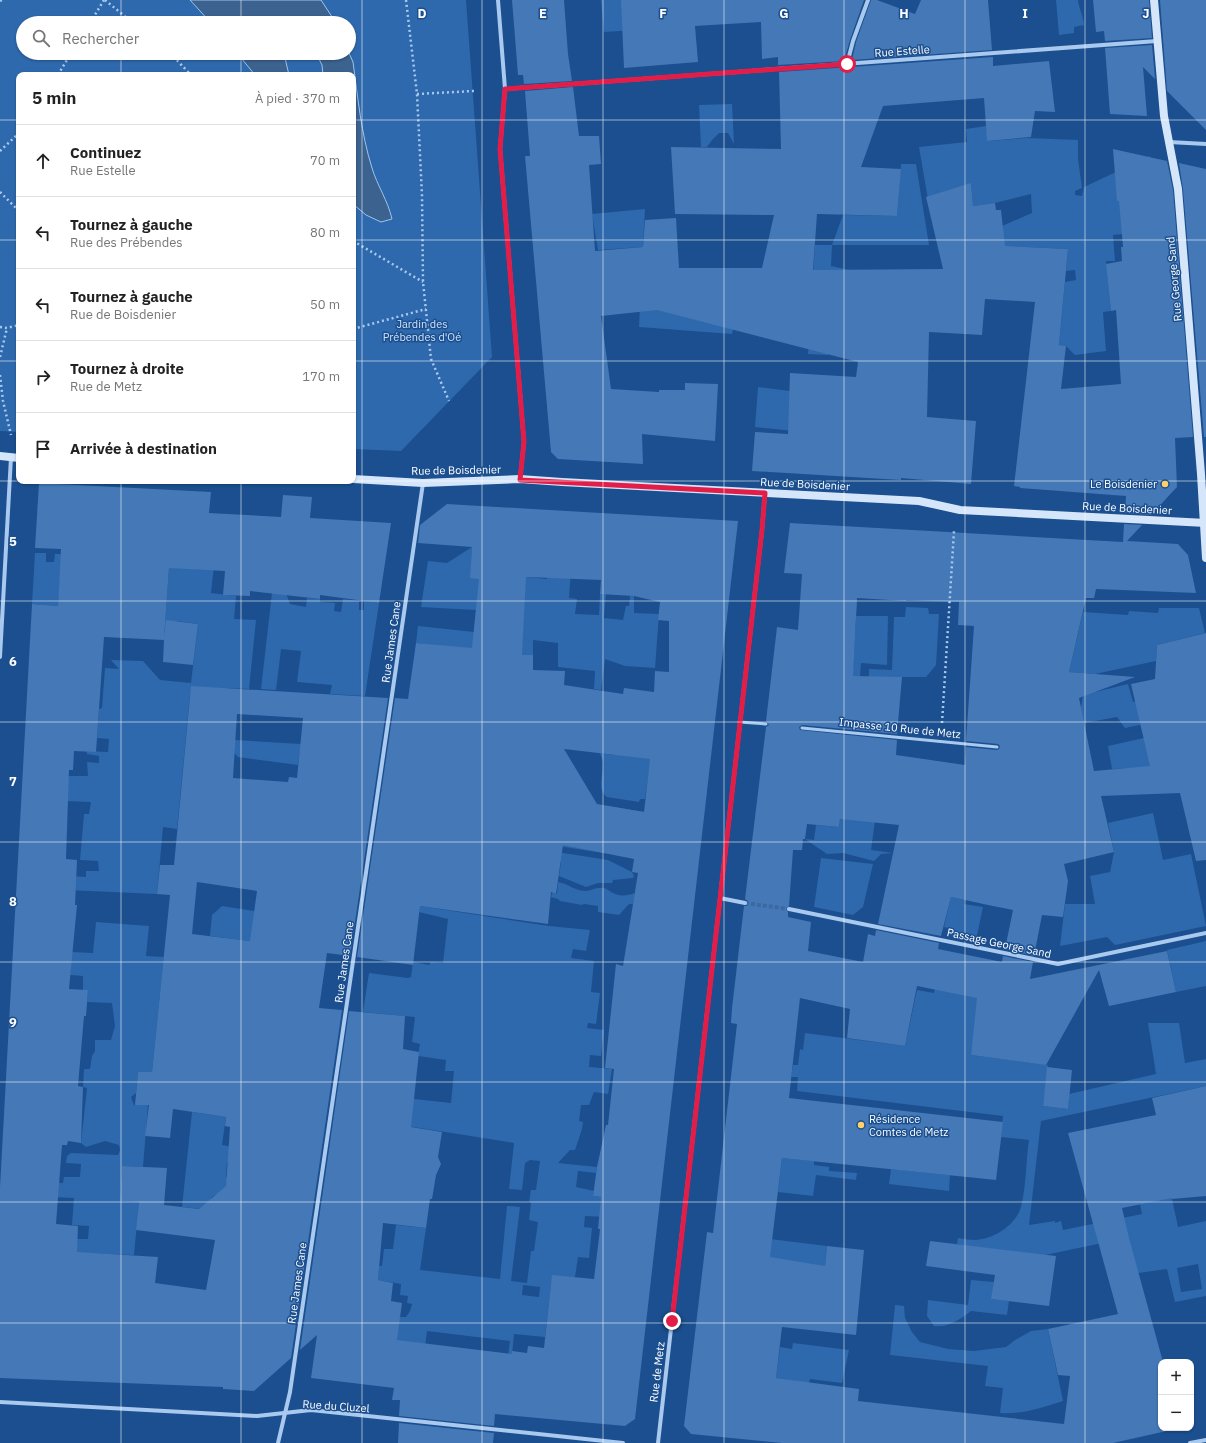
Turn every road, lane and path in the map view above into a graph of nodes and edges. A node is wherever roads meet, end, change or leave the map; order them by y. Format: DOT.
graph roads {
  1 [pos="104,0"];
  2 [pos="406,0"];
  3 [pos="498,0"];
  4 [pos="868,0"];
  5 [pos="1154,0"];
  6 [pos="94,16"];
  7 [pos="124,16"];
  8 [pos="1158,41"];
  9 [pos="67,60"];
  10 [pos="177,60"];
  11 [pos="847,64"];
  12 [pos="60,72"];
  13 [pos="188,72"];
  14 [pos="505,89"];
  15 [pos="474,91"];
  16 [pos="417,94"];
  17 [pos="16,136"];
  18 [pos="1169,142"];
  19 [pos="1206,144"];
  20 [pos="0,151"];
  21 [pos="0,192"];
  22 [pos="16,208"];
  23 [pos="356,243"];
  24 [pos="423,282"];
  25 [pos="426,308"];
  26 [pos="16,326"];
  27 [pos="0,327"];
  28 [pos="7,328"];
  29 [pos="356,328"];
  30 [pos="0,357"];
  31 [pos="0,375"];
  32 [pos="449,401"];
  33 [pos="11,435"];
  34 [pos="0,456"];
  35 [pos="15,457"];
  36 [pos="356,479"];
  37 [pos="520,480"];
  38 [pos="424,483"];
  39 [pos="765,493"];
  40 [pos="1205,523"];
  41 [pos="954,528"];
  42 [pos="1206,558"];
  43 [pos="0,657"];
  44 [pos="740,722"];
  45 [pos="766,724"];
  46 [pos="802,728"];
  47 [pos="941,741"];
  48 [pos="997,747"];
  49 [pos="720,898"];
  50 [pos="745,902"];
  51 [pos="789,909"];
  52 [pos="1206,933"];
  53 [pos="0,1402"];
  54 [pos="284,1413"];
  55 [pos="1206,1440"];
  56 [pos="278,1443"];
  57 [pos="623,1443"];
  58 [pos="658,1443"];
  59 [pos="1190,1443"];
  1 -- 6 [label="path"];
  1 -- 7 [label="path"];
  2 -- 16 [label="path"];
  3 -- 14 [label="street"];
  4 -- 11 [label="street"];
  5 -- 8 [label="street, Rue George Sand"];
  8 -- 11 [label="street, Rue Estelle"];
  8 -- 18 [label="street, Rue George Sand"];
  9 -- 12 [label="path"];
  10 -- 13 [label="path"];
  11 -- 14 [label="street, Rue Estelle"];
  14 -- 37 [label="street"];
  15 -- 16 [label="path"];
  16 -- 24 [label="path"];
  17 -- 20 [label="path"];
  18 -- 19 [label="street"];
  18 -- 40 [label="street, Rue George Sand"];
  21 -- 22 [label="path"];
  23 -- 24 [label="path"];
  24 -- 25 [label="path"];
  25 -- 29 [label="path"];
  25 -- 32 [label="path"];
  26 -- 28 [label="path"];
  27 -- 28 [label="path"];
  28 -- 30 [label="path"];
  31 -- 33 [label="path"];
  34 -- 35 [label="street"];
  35 -- 43 [label="street"];
  36 -- 38 [label="street, Rue de Boisdenier"];
  37 -- 38 [label="street, Rue de Boisdenier"];
  37 -- 39 [label="street, Rue de Boisdenier"];
  38 -- 54 [label="street, Rue James Cane"];
  39 -- 40 [label="street, Rue de Boisdenier"];
  39 -- 44 [label="street, Rue de Metz"];
  40 -- 42 [label="street, Rue George Sand"];
  41 -- 47 [label="path"];
  44 -- 45 [label="lane"];
  44 -- 49 [label="street, Rue de Metz"];
  46 -- 47 [label="lane, Impasse 10 Rue de Metz"];
  47 -- 48 [label="lane, Impasse 10 Rue de Metz"];
  49 -- 50 [label="street"];
  49 -- 58 [label="street, Rue de Metz"];
  51 -- 52 [label="street, Passage George Sand"];
  53 -- 54 [label="street, Rue du Cluzel"];
  54 -- 56 [label="street, Rue James Cane"];
  54 -- 57 [label="street, Rue du Cluzel"];
  55 -- 59 [label="street"];
}
